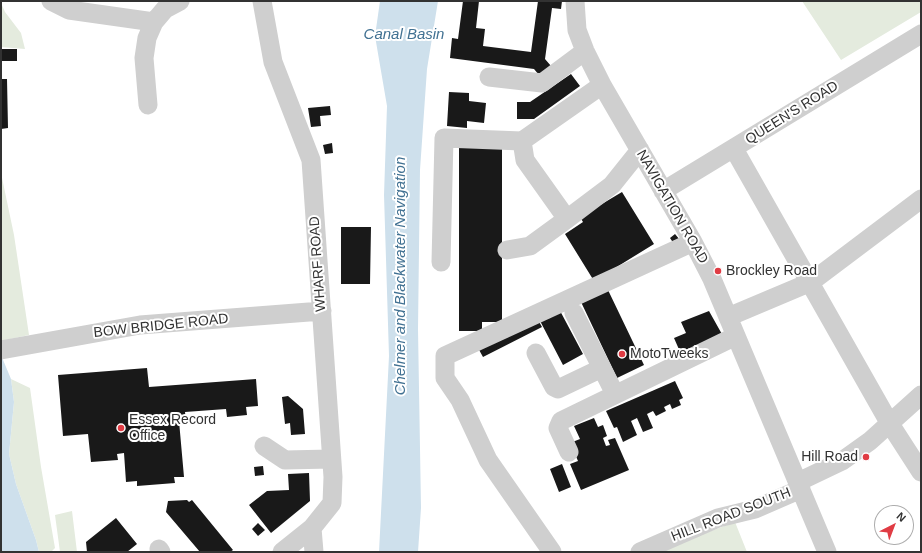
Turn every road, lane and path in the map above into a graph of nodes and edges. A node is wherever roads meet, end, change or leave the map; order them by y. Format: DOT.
graph roads {
  1 [pos="51,1"];
  2 [pos="180,1"];
  3 [pos="262,1"];
  4 [pos="575,1"];
  5 [pos="154,22"];
  6 [pos="921,34"];
  7 [pos="585,51"];
  8 [pos="489,77"];
  9 [pos="602,85"];
  10 [pos="148,104"];
  11 [pos="522,141"];
  12 [pos="734,149"];
  13 [pos="640,150"];
  14 [pos="663,191"];
  15 [pos="921,199"];
  16 [pos="567,219"];
  17 [pos="693,242"];
  18 [pos="507,250"];
  19 [pos="441,262"];
  20 [pos="811,282"];
  21 [pos="322,311"];
  22 [pos="574,314"];
  23 [pos="728,317"];
  24 [pos="736,336"];
  25 [pos="1,350"];
  26 [pos="536,353"];
  27 [pos="602,368"];
  28 [pos="921,395"];
  29 [pos="610,396"];
  30 [pos="890,424"];
  31 [pos="264,446"];
  32 [pos="569,452"];
  33 [pos="331,459"];
  34 [pos="921,472"];
  35 [pos="800,485"];
  36 [pos="312,528"];
  37 [pos="282,552"];
  38 [pos="314,552"];
  39 [pos="552,552"];
  40 [pos="640,552"];
  41 [pos="827,552"];
  1 -- 5 [label="street"];
  2 -- 5 [label="street"];
  3 -- 21 [label="street, WHARF ROAD"];
  4 -- 7 [label="street, NAVIGATION ROAD"];
  5 -- 10 [label="street"];
  6 -- 12 [label="street, QUEEN'S ROAD"];
  7 -- 8 [label="street"];
  7 -- 9 [label="street, NAVIGATION ROAD"];
  9 -- 11 [label="street"];
  9 -- 13 [label="street, NAVIGATION ROAD"];
  11 -- 16 [label="street"];
  11 -- 19 [label="street"];
  12 -- 14 [label="street, QUEEN'S ROAD"];
  12 -- 20 [label="street"];
  13 -- 14 [label="street, NAVIGATION ROAD"];
  13 -- 16 [label="street"];
  14 -- 17 [label="street, NAVIGATION ROAD"];
  15 -- 20 [label="street"];
  16 -- 18 [label="street"];
  17 -- 23 [label="street, NAVIGATION ROAD"];
  17 -- 39 [label="street"];
  20 -- 23 [label="street"];
  20 -- 30 [label="street"];
  21 -- 25 [label="street, BOW BRIDGE ROAD"];
  21 -- 33 [label="street, WHARF ROAD"];
  22 -- 27 [label="street"];
  23 -- 24 [label="street, NAVIGATION ROAD"];
  24 -- 29 [label="street"];
  24 -- 35 [label="street, NAVIGATION ROAD"];
  26 -- 27 [label="street"];
  27 -- 29 [label="street"];
  28 -- 30 [label="street"];
  29 -- 32 [label="street"];
  30 -- 34 [label="street"];
  30 -- 35 [label="street"];
  31 -- 33 [label="street"];
  33 -- 36 [label="street, WHARF ROAD"];
  35 -- 40 [label="street, HILL ROAD SOUTH"];
  35 -- 41 [label="street, NAVIGATION ROAD"];
  36 -- 37 [label="street, WHARF ROAD"];
  36 -- 38 [label="street"];
}
